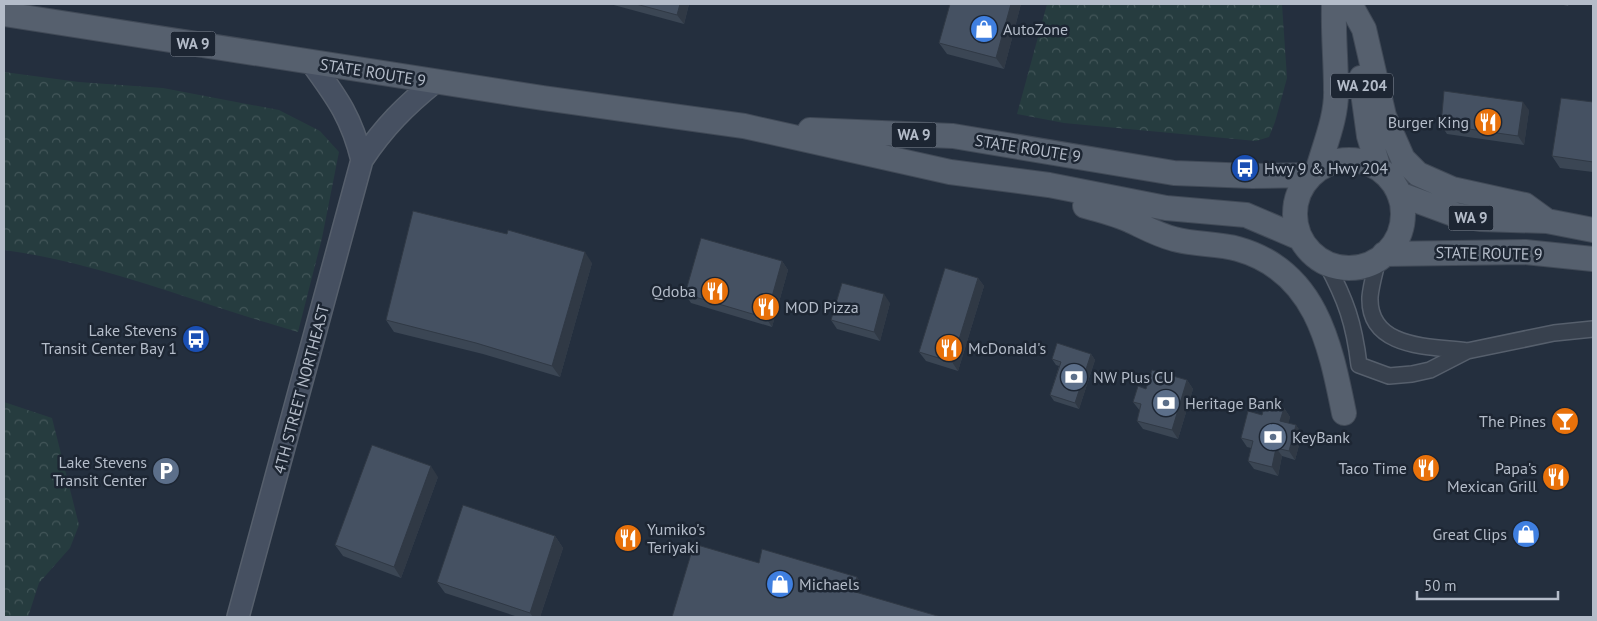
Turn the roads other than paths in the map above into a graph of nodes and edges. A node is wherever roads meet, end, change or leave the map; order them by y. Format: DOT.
graph roads {
  1 [pos="1334,4"];
  2 [pos="1343,4"];
  3 [pos="1350,4"];
  4 [pos="4,14"];
  5 [pos="311,62"];
  6 [pos="436,81"];
  7 [pos="744,126"];
  8 [pos="362,160"];
  9 [pos="1379,169"];
  10 [pos="1314,172"];
  11 [pos="1016,180"];
  12 [pos="1399,194"];
  13 [pos="1547,221"];
  14 [pos="1593,230"];
  15 [pos="1300,238"];
  16 [pos="1381,256"];
  17 [pos="1593,259"];
  18 [pos="1326,263"];
  19 [pos="1593,329"];
  20 [pos="1467,351"];
  21 [pos="1344,413"];
  22 [pos="238,617"];
  1 -- 10 [label="main road, WA 204"];
  2 -- 9 [label="main road, WA 204"];
  3 -- 13 [label="main road"];
  4 -- 5 [label="main road, STATE ROUTE 9 / WA 9"];
  5 -- 6 [label="main road, STATE ROUTE 9 / WA 9"];
  5 -- 8 [label="street"];
  6 -- 7 [label="main road, STATE ROUTE 9 / WA 9"];
  6 -- 8 [label="street"];
  7 -- 10 [label="main road, STATE ROUTE 9 / WA 9"];
  7 -- 11 [label="main road, STATE ROUTE 9 / WA 9"];
  8 -- 22 [label="street, 4TH STREET NORTHEAST"];
  9 -- 10 [label="main road"];
  9 -- 12 [label="main road"];
  10 -- 15 [label="main road"];
  11 -- 15 [label="main road, STATE ROUTE 9 / WA 9"];
  11 -- 21 [label="main road"];
  12 -- 13 [label="main road, STATE ROUTE 9 / WA 9"];
  12 -- 16 [label="main road"];
  13 -- 14 [label="main road, STATE ROUTE 9 / WA 9"];
  15 -- 18 [label="main road"];
  16 -- 17 [label="main road, STATE ROUTE 9 / WA 9"];
  16 -- 18 [label="main road"];
  16 -- 20 [label="street"];
  18 -- 20 [label="street"];
  19 -- 20 [label="street"];
}
